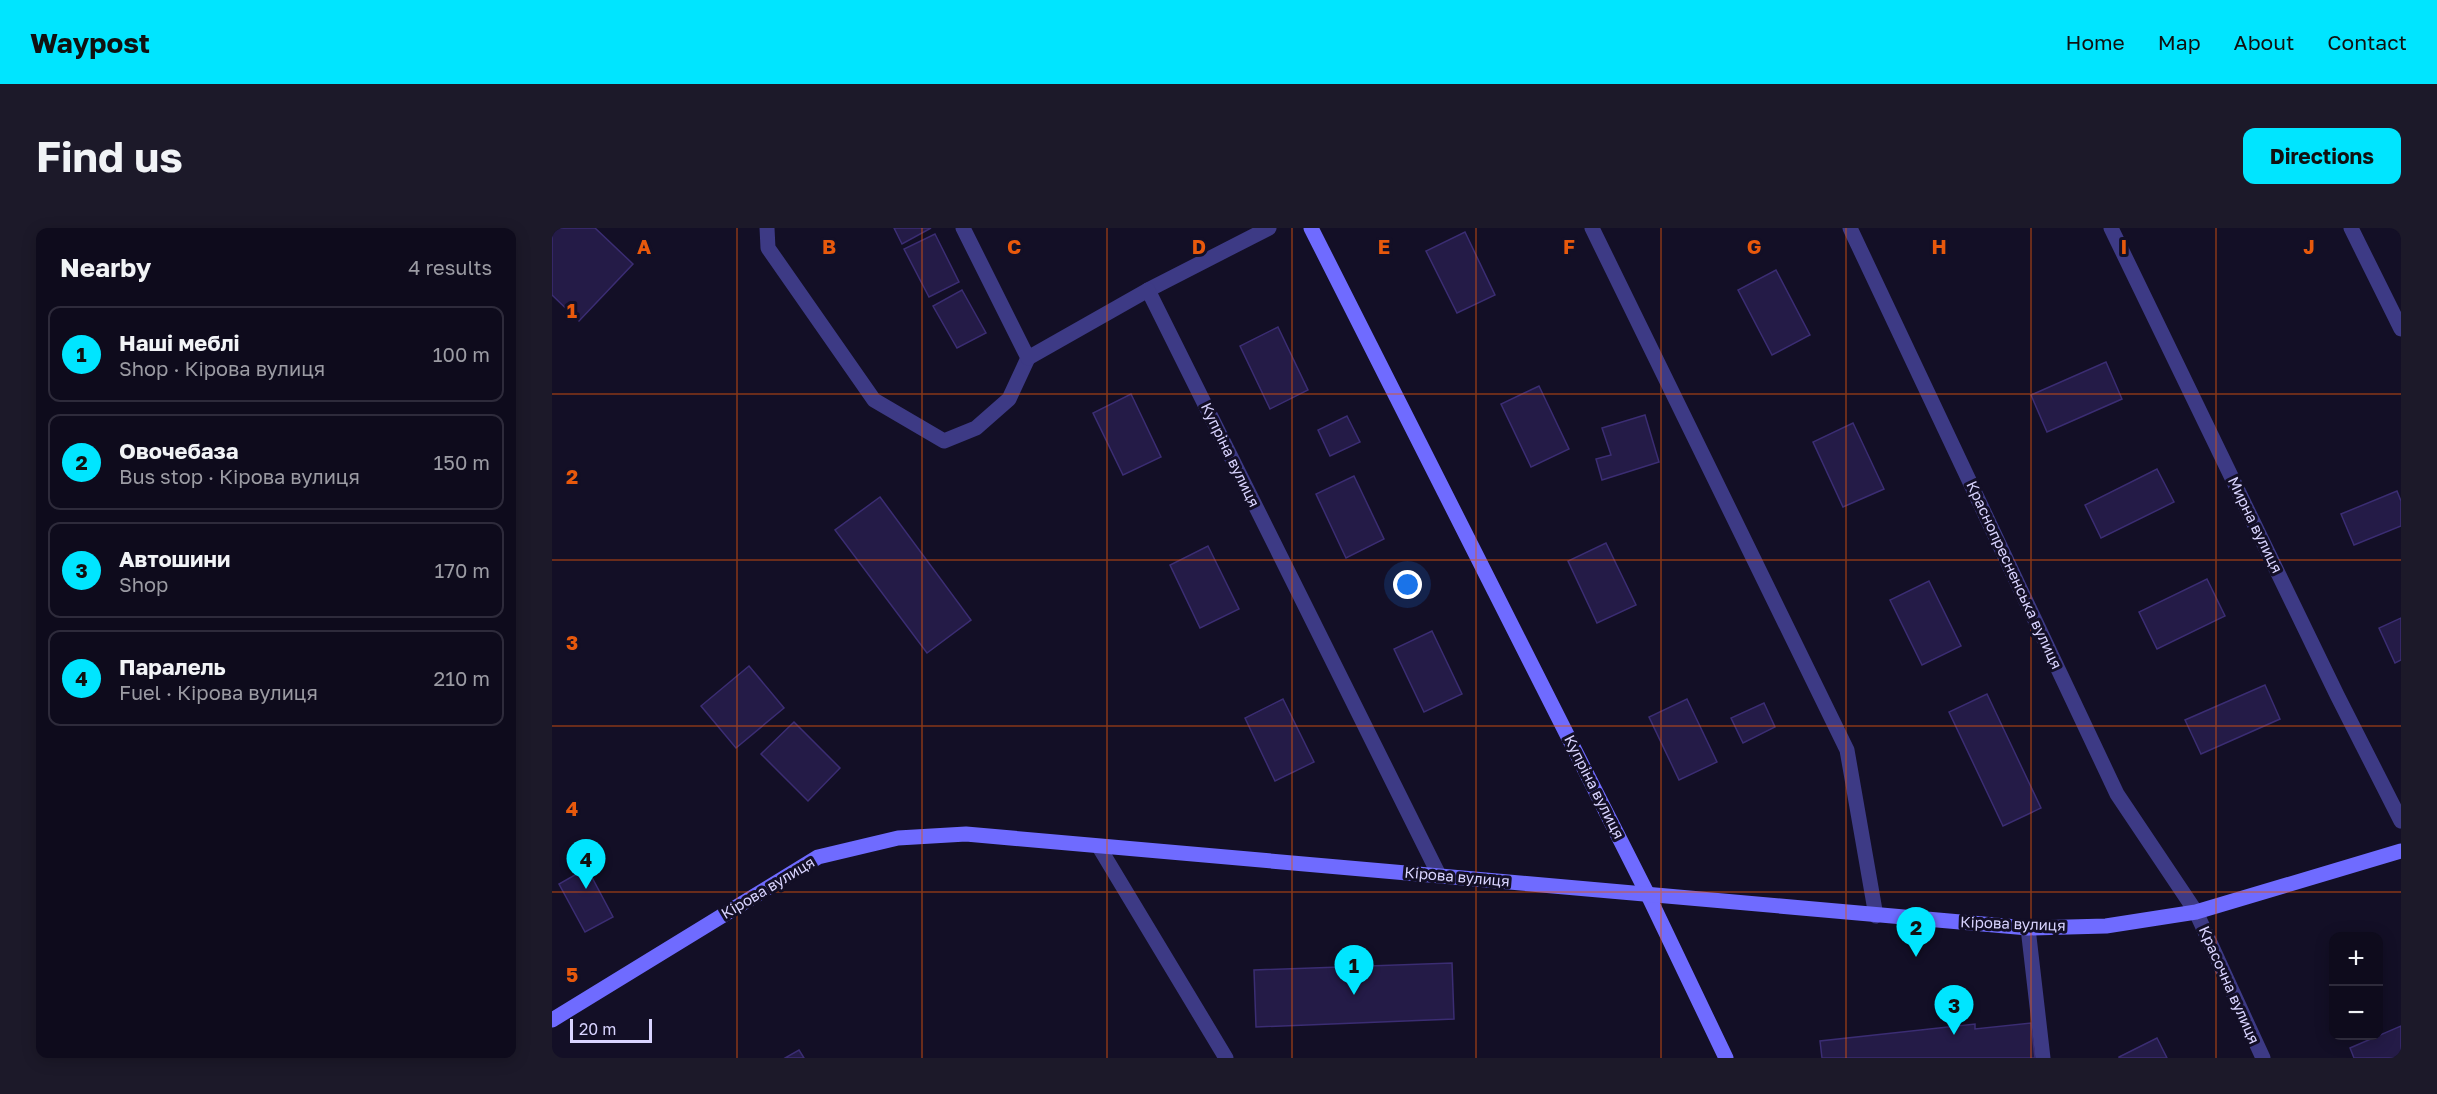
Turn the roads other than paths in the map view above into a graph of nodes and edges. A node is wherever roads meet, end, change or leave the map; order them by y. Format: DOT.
graph roads {
  1 [pos="767,228"];
  2 [pos="963,228"];
  3 [pos="1269,228"];
  4 [pos="1311,228"];
  5 [pos="1592,228"];
  6 [pos="1850,228"];
  7 [pos="2111,228"];
  8 [pos="2352,228"];
  9 [pos="1148,290"];
  10 [pos="2401,329"];
  11 [pos="1028,358"];
  12 [pos="2401,821"];
  13 [pos="1099,847"];
  14 [pos="2401,851"];
  15 [pos="1439,875"];
  16 [pos="1648,895"];
  17 [pos="2196,912"];
  18 [pos="1876,916"];
  19 [pos="2028,928"];
  20 [pos="552,1020"];
  21 [pos="1226,1058"];
  22 [pos="1726,1058"];
  23 [pos="2043,1058"];
  24 [pos="2263,1058"];
  1 -- 11 [label="street"];
  2 -- 11 [label="street"];
  3 -- 9 [label="street"];
  4 -- 16 [label="main road, Купріна вулиця"];
  5 -- 18 [label="street"];
  6 -- 17 [label="street, Краснопресненська вулиця"];
  7 -- 12 [label="street, Мирна вулиця"];
  8 -- 10 [label="street"];
  9 -- 11 [label="street"];
  9 -- 15 [label="street, Купріна вулиця"];
  13 -- 15 [label="main road, Кірова вулиця"];
  13 -- 20 [label="main road, Кірова вулиця"];
  13 -- 21 [label="street"];
  14 -- 17 [label="main road, Кірова вулиця"];
  15 -- 16 [label="main road, Кірова вулиця"];
  16 -- 18 [label="main road, Кірова вулиця"];
  16 -- 22 [label="main road, Купріна вулиця"];
  17 -- 19 [label="main road, Кірова вулиця"];
  17 -- 24 [label="street, Красочна вулиця"];
  18 -- 19 [label="main road, Кірова вулиця"];
  19 -- 23 [label="street"];
}
